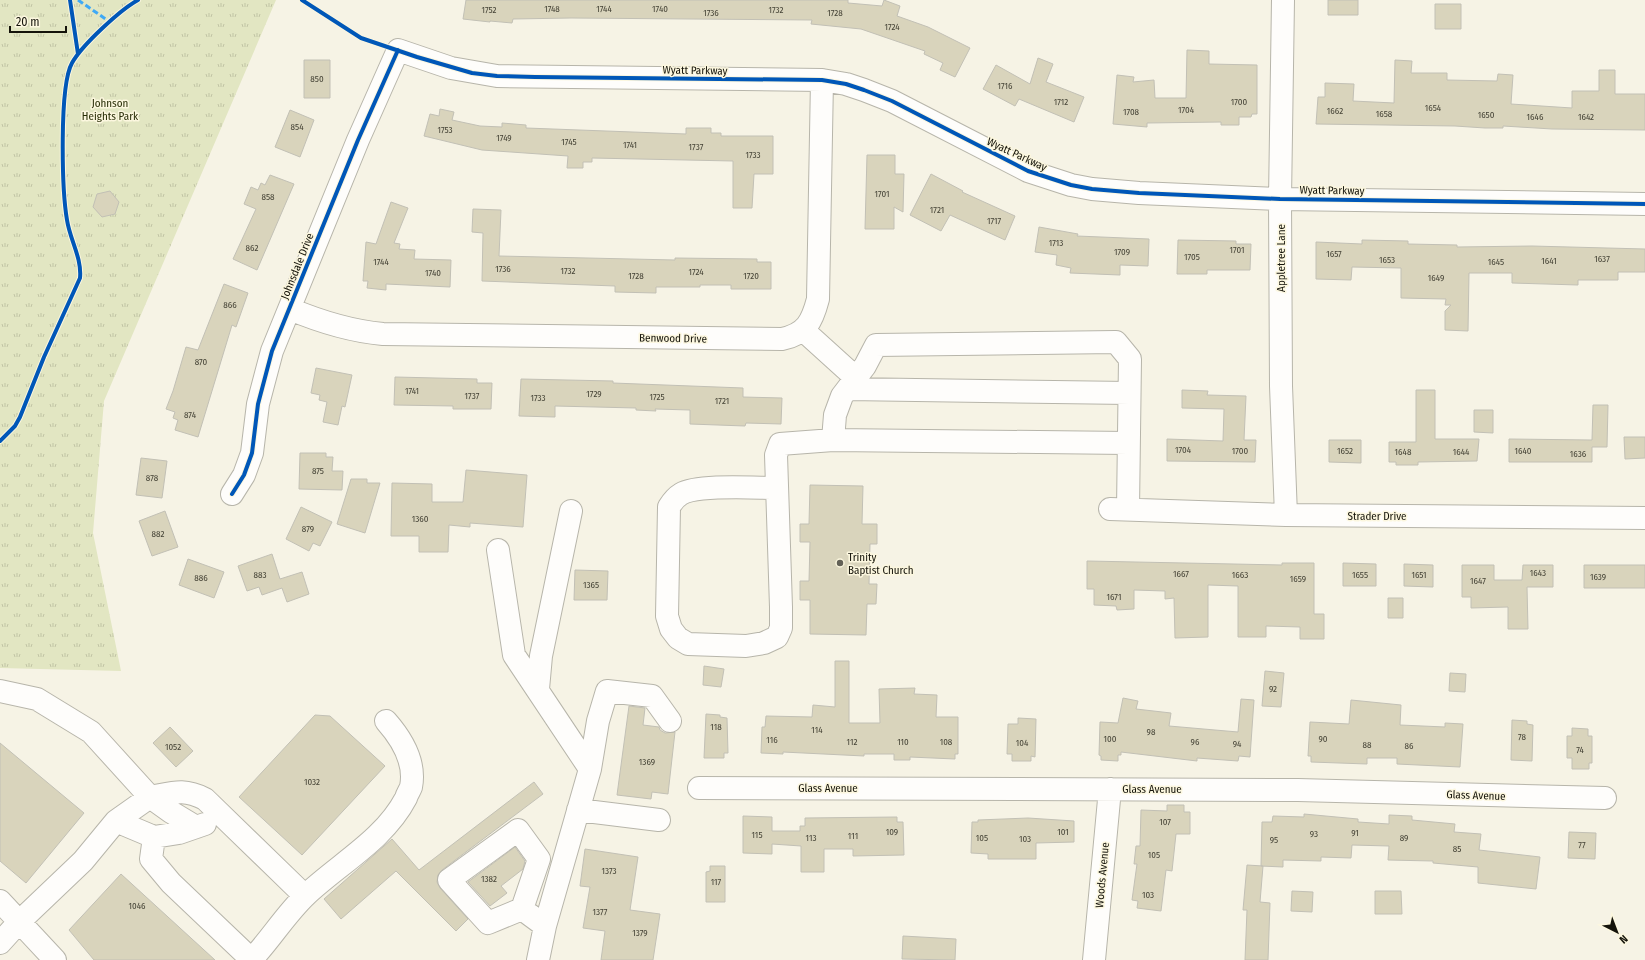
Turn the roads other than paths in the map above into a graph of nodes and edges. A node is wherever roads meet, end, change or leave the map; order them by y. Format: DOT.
graph roads {
  1 [pos="1283,0"];
  2 [pos="398,50"];
  3 [pos="822,80"];
  4 [pos="1280,198"];
  5 [pos="1645,204"];
  6 [pos="290,309"];
  7 [pos="803,330"];
  8 [pos="852,384"];
  9 [pos="1129,393"];
  10 [pos="833,440"];
  11 [pos="1128,443"];
  12 [pos="776,488"];
  13 [pos="232,494"];
  14 [pos="571,512"];
  15 [pos="1286,515"];
  16 [pos="1645,518"];
  17 [pos="498,550"];
  18 [pos="538,690"];
  19 [pos="0,691"];
  20 [pos="386,721"];
  21 [pos="670,721"];
  22 [pos="590,769"];
  23 [pos="699,788"];
  24 [pos="1110,789"];
  25 [pos="150,797"];
  26 [pos="1604,798"];
  27 [pos="578,810"];
  28 [pos="223,817"];
  29 [pos="659,820"];
  30 [pos="116,821"];
  31 [pos="196,827"];
  32 [pos="154,837"];
  33 [pos="305,896"];
  34 [pos="0,901"];
  35 [pos="522,909"];
  36 [pos="19,922"];
  37 [pos="545,926"];
  38 [pos="0,943"];
  39 [pos="55,960"];
  40 [pos="252,960"];
  41 [pos="538,960"];
  42 [pos="1094,960"];
  1 -- 4 [label="street, Appletree Lane"];
  2 -- 3 [label="street, Wyatt Parkway"];
  2 -- 6 [label="street, Johnsdale Drive"];
  3 -- 4 [label="street, Wyatt Parkway"];
  3 -- 7 [label="street"];
  4 -- 5 [label="street, Wyatt Parkway"];
  4 -- 15 [label="street, Appletree Lane"];
  6 -- 7 [label="street, Benwood Drive"];
  6 -- 13 [label="street, Johnsdale Drive"];
  7 -- 8 [label="street"];
  8 -- 9 [label="street"];
  8 -- 9 [label="street"];
  8 -- 10 [label="street"];
  9 -- 11 [label="street"];
  10 -- 11 [label="street"];
  10 -- 12 [label="street"];
  11 -- 15 [label="street, Strader Drive"];
  12 -- 12 [label="street"];
  14 -- 18 [label="street"];
  15 -- 16 [label="street, Strader Drive"];
  17 -- 18 [label="street"];
  18 -- 22 [label="street"];
  19 -- 25 [label="street"];
  20 -- 33 [label="street"];
  21 -- 22 [label="street"];
  22 -- 27 [label="street"];
  23 -- 24 [label="street, Glass Avenue"];
  24 -- 26 [label="street, Glass Avenue"];
  24 -- 42 [label="street, Woods Avenue"];
  25 -- 28 [label="street"];
  25 -- 30 [label="street"];
  25 -- 31 [label="street"];
  27 -- 29 [label="street"];
  27 -- 37 [label="street"];
  28 -- 31 [label="street"];
  28 -- 33 [label="street"];
  30 -- 32 [label="street"];
  30 -- 36 [label="street"];
  31 -- 32 [label="street"];
  32 -- 40 [label="street"];
  33 -- 40 [label="street"];
  34 -- 36 [label="street"];
  35 -- 37 [label="street"];
  36 -- 38 [label="street"];
  36 -- 39 [label="street"];
  37 -- 41 [label="street"];
}
